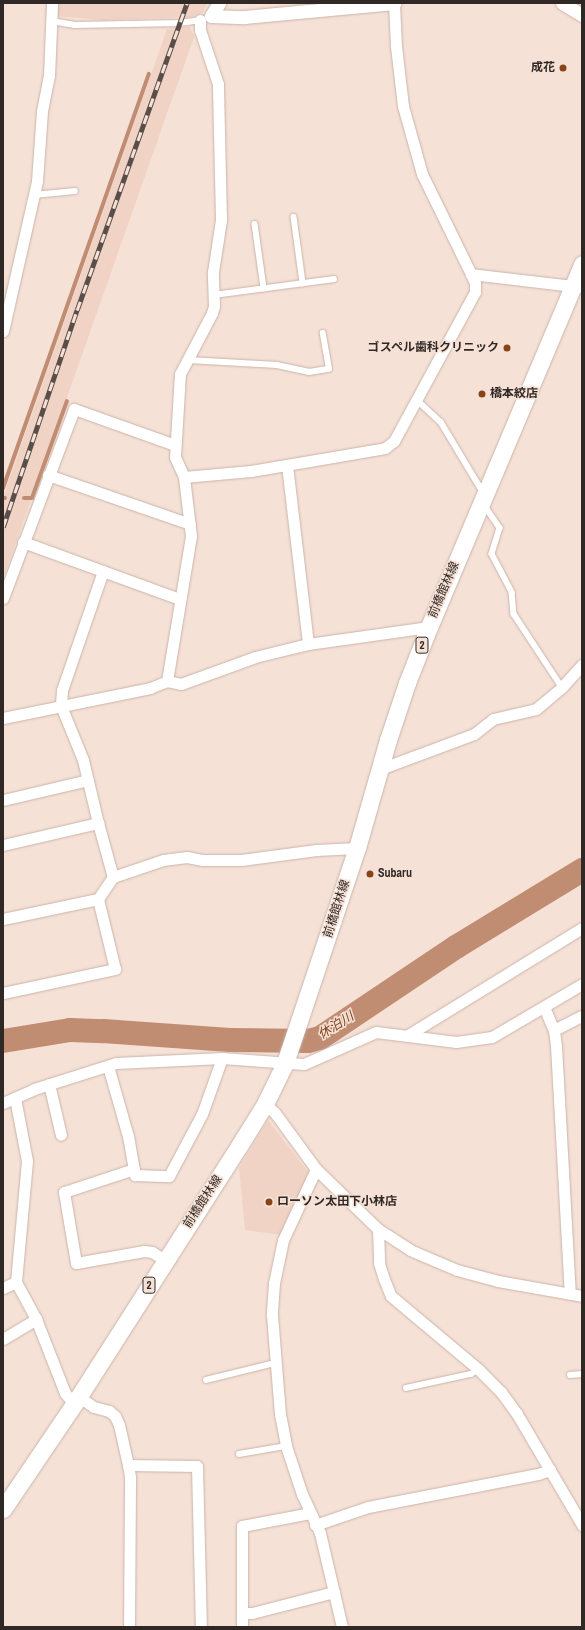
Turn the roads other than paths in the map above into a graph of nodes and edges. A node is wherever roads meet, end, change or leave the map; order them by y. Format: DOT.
graph roads {
  1 [pos="52,3"];
  2 [pos="219,3"];
  3 [pos="394,3"];
  4 [pos="562,3"];
  5 [pos="582,14"];
  6 [pos="206,18"];
  7 [pos="52,21"];
  8 [pos="75,191"];
  9 [pos="34,195"];
  10 [pos="294,218"];
  11 [pos="255,224"];
  12 [pos="582,264"];
  13 [pos="471,274"];
  14 [pos="334,279"];
  15 [pos="303,283"];
  16 [pos="577,286"];
  17 [pos="264,288"];
  18 [pos="214,295"];
  19 [pos="5,313"];
  20 [pos="3,331"];
  21 [pos="323,334"];
  22 [pos="188,360"];
  23 [pos="416,399"];
  24 [pos="175,445"];
  25 [pos="287,465"];
  26 [pos="48,475"];
  27 [pos="184,478"];
  28 [pos="483,498"];
  29 [pos="190,524"];
  30 [pos="23,542"];
  31 [pos="104,571"];
  32 [pos="3,598"];
  33 [pos="180,599"];
  34 [pos="428,627"];
  35 [pos="308,644"];
  36 [pos="582,665"];
  37 [pos="167,681"];
  38 [pos="562,687"];
  39 [pos="61,706"];
  40 [pos="3,718"];
  41 [pos="380,769"];
  42 [pos="88,780"];
  43 [pos="3,800"];
  44 [pos="98,823"];
  45 [pos="3,845"];
  46 [pos="357,848"];
  47 [pos="113,877"];
  48 [pos="98,899"];
  49 [pos="3,919"];
  50 [pos="582,928"];
  51 [pos="582,984"];
  52 [pos="3,993"];
  53 [pos="544,1007"];
  54 [pos="582,1016"];
  55 [pos="554,1030"];
  56 [pos="408,1035"];
  57 [pos="222,1058"];
  58 [pos="286,1060"];
  59 [pos="108,1066"];
  60 [pos="49,1084"];
  61 [pos="15,1098"];
  62 [pos="3,1103"];
  63 [pos="264,1104"];
  64 [pos="61,1135"];
  65 [pos="134,1168"];
  66 [pos="316,1169"];
  67 [pos="378,1229"];
  68 [pos="165,1260"];
  69 [pos="16,1282"];
  70 [pos="3,1288"];
  71 [pos="570,1294"];
  72 [pos="582,1296"];
  73 [pos="36,1318"];
  74 [pos="3,1339"];
  75 [pos="275,1363"];
  76 [pos="478,1369"];
  77 [pos="582,1374"];
  78 [pos="570,1375"];
  79 [pos="206,1380"];
  80 [pos="406,1388"];
  81 [pos="76,1400"];
  82 [pos="286,1446"];
  83 [pos="239,1454"];
  84 [pos="128,1465"];
  85 [pos="550,1470"];
  86 [pos="3,1509"];
  87 [pos="310,1513"];
  88 [pos="315,1525"];
  89 [pos="582,1525"];
  90 [pos="334,1592"];
  91 [pos="243,1613"];
  92 [pos="129,1627"];
  93 [pos="200,1627"];
  94 [pos="242,1627"];
  95 [pos="342,1627"];
  1 -- 7 [label="street"];
  2 -- 6 [label="street"];
  3 -- 6 [label="street"];
  3 -- 13 [label="street"];
  4 -- 5 [label="street"];
  6 -- 7 [label="lane"];
  6 -- 18 [label="street"];
  7 -- 9 [label="street"];
  8 -- 9 [label="lane"];
  9 -- 19 [label="street"];
  10 -- 15 [label="lane"];
  11 -- 17 [label="lane"];
  12 -- 16 [label="main road, 前橋館林線 / 2"];
  13 -- 16 [label="street"];
  13 -- 23 [label="street"];
  14 -- 15 [label="lane"];
  15 -- 17 [label="lane"];
  16 -- 28 [label="main road, 前橋館林線 / 2"];
  17 -- 18 [label="lane"];
  18 -- 22 [label="street"];
  19 -- 20 [label="street"];
  21 -- 22 [label="lane"];
  22 -- 24 [label="street"];
  23 -- 25 [label="street"];
  23 -- 28 [label="lane"];
  24 -- 26 [label="street"];
  24 -- 27 [label="street"];
  25 -- 27 [label="street"];
  25 -- 35 [label="street"];
  26 -- 29 [label="street"];
  26 -- 30 [label="street"];
  27 -- 29 [label="street"];
  28 -- 34 [label="main road, 前橋館林線 / 2"];
  28 -- 38 [label="lane"];
  29 -- 33 [label="street"];
  30 -- 31 [label="street"];
  30 -- 32 [label="street"];
  31 -- 33 [label="street"];
  31 -- 39 [label="street"];
  33 -- 37 [label="street"];
  34 -- 35 [label="street"];
  34 -- 41 [label="main road, 前橋館林線 / 2"];
  35 -- 37 [label="street"];
  36 -- 38 [label="street"];
  37 -- 39 [label="street"];
  38 -- 41 [label="street"];
  39 -- 40 [label="street"];
  39 -- 42 [label="street"];
  41 -- 46 [label="main road, 前橋館林線 / 2"];
  42 -- 43 [label="street"];
  42 -- 44 [label="street"];
  44 -- 45 [label="street"];
  44 -- 47 [label="street"];
  46 -- 47 [label="street"];
  46 -- 58 [label="main road, 前橋館林線 / 2"];
  47 -- 48 [label="street"];
  48 -- 49 [label="street"];
  48 -- 52 [label="street"];
  50 -- 56 [label="street"];
  51 -- 53 [label="street"];
  53 -- 55 [label="street"];
  53 -- 56 [label="street"];
  54 -- 55 [label="street"];
  55 -- 71 [label="street"];
  56 -- 58 [label="street"];
  57 -- 58 [label="street"];
  57 -- 59 [label="street"];
  57 -- 65 [label="street"];
  58 -- 63 [label="main road, 前橋館林線 / 2"];
  59 -- 60 [label="street"];
  59 -- 65 [label="street"];
  60 -- 61 [label="street"];
  60 -- 64 [label="street"];
  61 -- 62 [label="street"];
  61 -- 69 [label="street"];
  63 -- 66 [label="street"];
  63 -- 68 [label="main road, 前橋館林線 / 2"];
  65 -- 68 [label="street"];
  66 -- 67 [label="street"];
  66 -- 75 [label="street"];
  67 -- 71 [label="street"];
  67 -- 76 [label="street"];
  68 -- 81 [label="main road, 前橋館林線 / 2"];
  69 -- 70 [label="street"];
  69 -- 73 [label="street"];
  71 -- 72 [label="street"];
  73 -- 74 [label="street"];
  73 -- 81 [label="street"];
  75 -- 79 [label="lane"];
  75 -- 82 [label="street"];
  76 -- 80 [label="lane"];
  76 -- 85 [label="street"];
  77 -- 78 [label="lane"];
  81 -- 84 [label="street"];
  81 -- 86 [label="main road, 前橋館林線 / 2"];
  82 -- 83 [label="lane"];
  82 -- 87 [label="street"];
  84 -- 92 [label="street"];
  84 -- 93 [label="street"];
  85 -- 88 [label="street"];
  85 -- 89 [label="street"];
  87 -- 88 [label="street"];
  87 -- 91 [label="street"];
  88 -- 90 [label="street"];
  90 -- 91 [label="street"];
  90 -- 95 [label="street"];
  91 -- 94 [label="street"];
}
